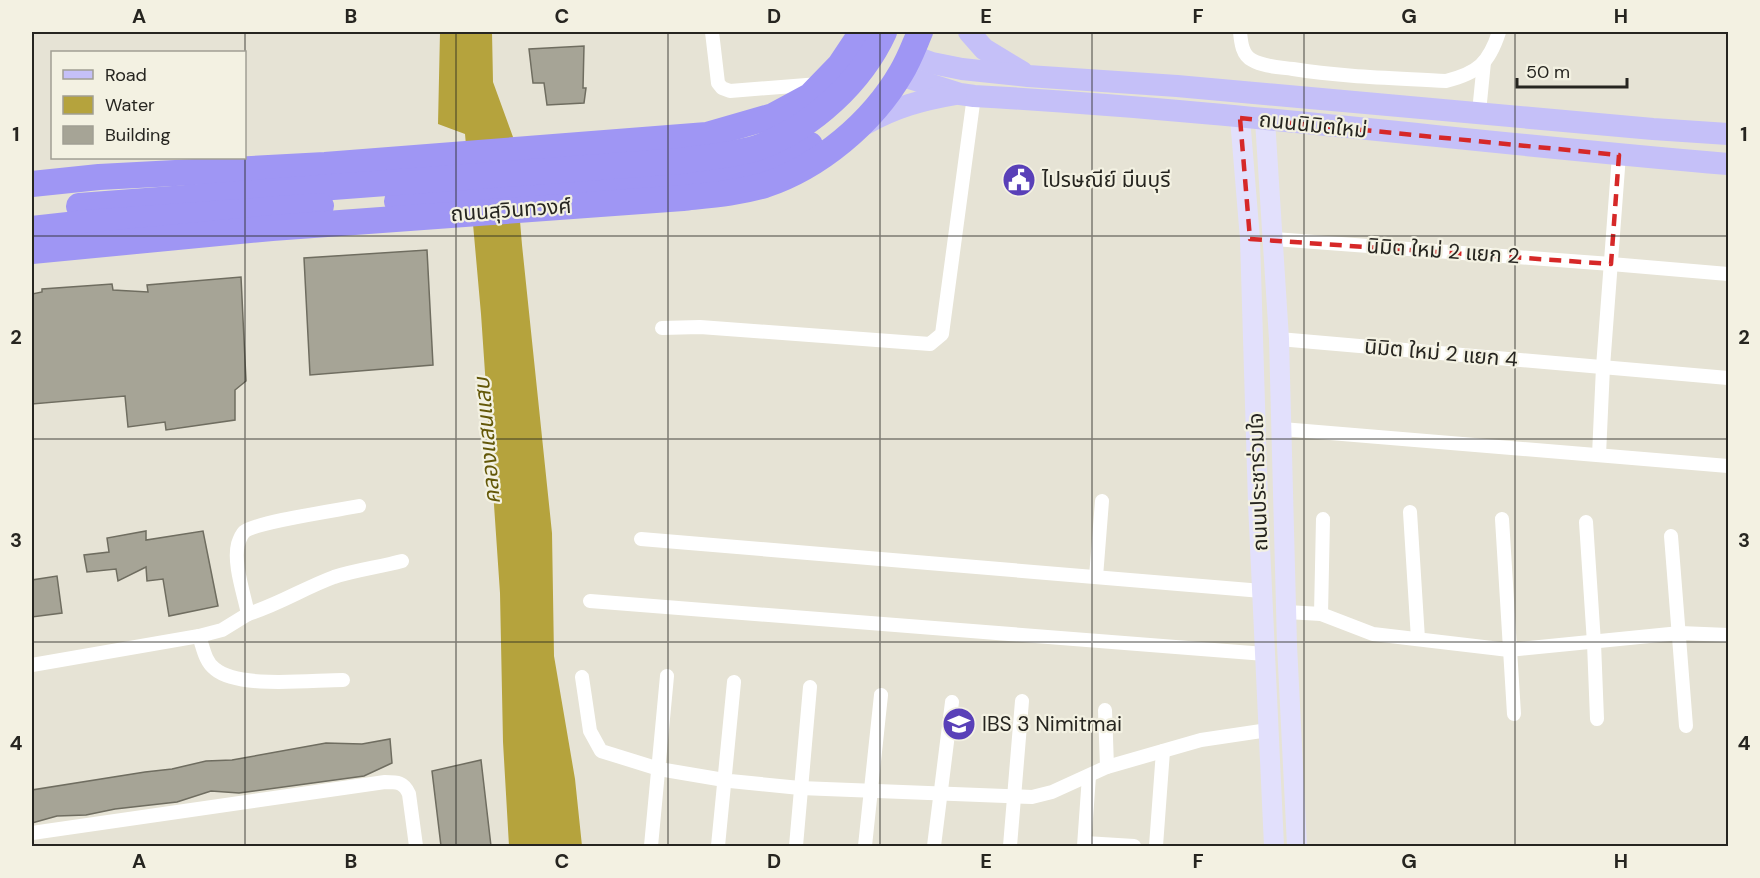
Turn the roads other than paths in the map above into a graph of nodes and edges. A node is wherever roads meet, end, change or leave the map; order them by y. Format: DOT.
graph roads {
  1 [pos="712,32"];
  2 [pos="884,32"];
  3 [pos="920,32"];
  4 [pos="969,32"];
  5 [pos="1240,32"];
  6 [pos="1499,32"];
  7 [pos="860,37"];
  8 [pos="904,54"];
  9 [pos="1484,62"];
  10 [pos="1028,76"];
  11 [pos="1391,78"];
  12 [pos="824,84"];
  13 [pos="967,95"];
  14 [pos="1388,104"];
  15 [pos="1479,112"];
  16 [pos="1240,118"];
  17 [pos="1265,120"];
  18 [pos="855,129"];
  19 [pos="1728,134"];
  20 [pos="1619,155"];
  21 [pos="1728,164"];
  22 [pos="34,183"];
  23 [pos="32,212"];
  24 [pos="32,229"];
  25 [pos="1250,239"];
  26 [pos="1274,239"];
  27 [pos="32,251"];
  28 [pos="1611,264"];
  29 [pos="1728,274"];
  30 [pos="662,327"];
  31 [pos="1279,339"];
  32 [pos="1602,367"];
  33 [pos="1728,378"];
  34 [pos="1282,429"];
  35 [pos="1599,455"];
  36 [pos="1728,466"];
  37 [pos="1102,501"];
  38 [pos="358,506"];
  39 [pos="1410,512"];
  40 [pos="1323,519"];
  41 [pos="1502,519"];
  42 [pos="1586,522"];
  43 [pos="1671,536"];
  44 [pos="641,539"];
  45 [pos="402,561"];
  46 [pos="1096,577"];
  47 [pos="1262,591"];
  48 [pos="590,601"];
  49 [pos="1287,612"];
  50 [pos="248,614"];
  51 [pos="1321,614"];
  52 [pos="1680,633"];
  53 [pos="1728,635"];
  54 [pos="199,636"];
  55 [pos="1418,639"];
  56 [pos="1594,643"];
  57 [pos="1509,650"];
  58 [pos="1264,654"];
  59 [pos="32,665"];
  60 [pos="667,676"];
  61 [pos="582,677"];
  62 [pos="343,680"];
  63 [pos="734,682"];
  64 [pos="810,687"];
  65 [pos="880,695"];
  66 [pos="1023,701"];
  67 [pos="952,702"];
  68 [pos="1105,710"];
  69 [pos="1514,714"];
  70 [pos="1597,719"];
  71 [pos="1686,726"];
  72 [pos="1268,730"];
  73 [pos="1163,751"];
  74 [pos="1107,767"];
  75 [pos="658,769"];
  76 [pos="1089,776"];
  77 [pos="724,780"];
  78 [pos="800,788"];
  79 [pos="872,791"];
  80 [pos="940,794"];
  81 [pos="1016,797"];
  82 [pos="32,833"];
  83 [pos="1085,845"];
  84 [pos="416,846"];
  85 [pos="651,846"];
  86 [pos="718,846"];
  87 [pos="795,846"];
  88 [pos="865,846"];
  89 [pos="934,846"];
  90 [pos="1010,846"];
  91 [pos="1134,846"];
  92 [pos="1156,846"];
  93 [pos="1274,846"];
  94 [pos="1297,846"];
  1 -- 12 [label="street"];
  2 -- 23 [label="highway, ถนนสุวินทวงศ์"];
  3 -- 8 [label="highway, ถนนสุวินทวงศ์"];
  4 -- 10 [label="main road"];
  5 -- 11 [label="street"];
  6 -- 9 [label="street"];
  7 -- 8 [label="highway"];
  7 -- 12 [label="highway"];
  8 -- 10 [label="main road, ถนนนิมิตใหม่"];
  8 -- 13 [label="main road, ถนนนิมิตใหม่"];
  8 -- 18 [label="highway, ถนนสุวินทวงศ์"];
  8 -- 24 [label="highway, ถนนสุวินทวงศ์"];
  9 -- 11 [label="street"];
  9 -- 15 [label="street"];
  10 -- 14 [label="main road, ถนนนิมิตใหม่"];
  11 -- 14 [label="street"];
  12 -- 22 [label="highway"];
  13 -- 16 [label="main road, ถนนนิมิตใหม่"];
  13 -- 18 [label="main road"];
  13 -- 30 [label="street"];
  14 -- 15 [label="main road, ถนนนิมิตใหม่"];
  15 -- 19 [label="main road, ถนนนิมิตใหม่"];
  16 -- 17 [label="main road, ถนนนิมิตใหม่"];
  16 -- 25 [label="main road, ถนนประชาร่วมใจ"];
  17 -- 20 [label="main road, ถนนนิมิตใหม่"];
  17 -- 26 [label="main road, ถนนประชาร่วมใจ"];
  18 -- 27 [label="highway, ถนนสุวินทวงศ์"];
  20 -- 21 [label="main road, ถนนนิมิตใหม่"];
  20 -- 28 [label="street"];
  25 -- 26 [label="main road"];
  25 -- 47 [label="main road, ถนนประชาร่วมใจ"];
  26 -- 28 [label="street, นิมิต ใหม่ 2 แยก 2"];
  26 -- 31 [label="main road, ถนนประชาร่วมใจ"];
  28 -- 29 [label="street, นิมิต ใหม่ 2 แยก 2"];
  28 -- 32 [label="street"];
  31 -- 32 [label="street, นิมิต ใหม่ 2 แยก 4"];
  31 -- 34 [label="main road, ถนนประชาร่วมใจ"];
  32 -- 33 [label="street, นิมิต ใหม่ 2 แยก 4"];
  32 -- 35 [label="street"];
  34 -- 35 [label="street"];
  34 -- 49 [label="main road, ถนนประชาร่วมใจ"];
  35 -- 36 [label="street"];
  37 -- 46 [label="street"];
  38 -- 50 [label="street"];
  39 -- 55 [label="street"];
  40 -- 51 [label="street"];
  41 -- 57 [label="street"];
  42 -- 56 [label="street"];
  43 -- 52 [label="street"];
  44 -- 46 [label="street"];
  45 -- 50 [label="street"];
  46 -- 47 [label="street"];
  47 -- 58 [label="main road, ถนนประชาร่วมใจ"];
  48 -- 58 [label="street"];
  49 -- 51 [label="street"];
  49 -- 94 [label="main road, ถนนประชาร่วมใจ"];
  50 -- 54 [label="street"];
  51 -- 55 [label="street"];
  52 -- 53 [label="street"];
  52 -- 56 [label="street"];
  52 -- 71 [label="street"];
  54 -- 59 [label="street"];
  54 -- 62 [label="street"];
  55 -- 57 [label="street"];
  56 -- 57 [label="street"];
  56 -- 70 [label="street"];
  57 -- 69 [label="street"];
  58 -- 72 [label="main road, ถนนประชาร่วมใจ"];
  60 -- 75 [label="street"];
  61 -- 75 [label="street"];
  63 -- 77 [label="street"];
  64 -- 78 [label="street"];
  65 -- 79 [label="street"];
  66 -- 81 [label="street"];
  67 -- 80 [label="street"];
  68 -- 74 [label="street"];
  72 -- 73 [label="street"];
  72 -- 93 [label="main road, ถนนประชาร่วมใจ"];
  73 -- 74 [label="street"];
  73 -- 92 [label="street"];
  74 -- 76 [label="street"];
  75 -- 77 [label="street"];
  75 -- 85 [label="street"];
  76 -- 81 [label="street"];
  76 -- 83 [label="street"];
  77 -- 78 [label="street"];
  77 -- 86 [label="street"];
  78 -- 79 [label="street"];
  78 -- 87 [label="street"];
  79 -- 80 [label="street"];
  79 -- 88 [label="street"];
  80 -- 81 [label="street"];
  80 -- 89 [label="street"];
  81 -- 90 [label="street"];
  82 -- 84 [label="street"];
  83 -- 91 [label="street"];
}
